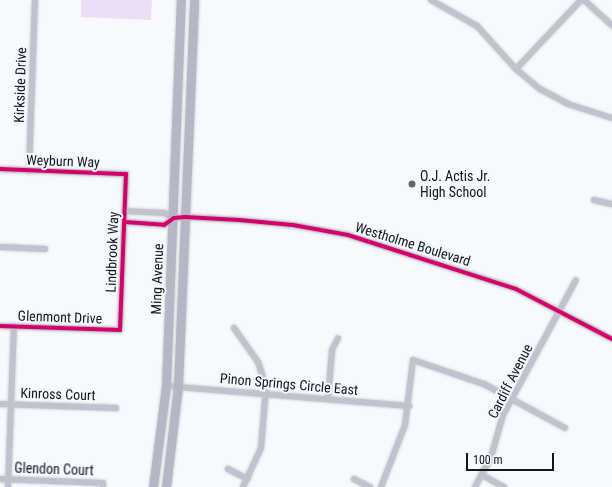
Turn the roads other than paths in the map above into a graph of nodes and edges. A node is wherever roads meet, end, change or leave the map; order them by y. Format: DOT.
graph roads {
  1 [pos="35,0"];
  2 [pos="181,0"];
  3 [pos="194,0"];
  4 [pos="431,0"];
  5 [pos="581,0"];
  6 [pos="584,0"];
  7 [pos="612,25"];
  8 [pos="516,69"];
  9 [pos="612,118"];
  10 [pos="0,169"];
  11 [pos="29,170"];
  12 [pos="126,174"];
  13 [pos="594,200"];
  14 [pos="612,204"];
  15 [pos="125,211"];
  16 [pos="174,218"];
  17 [pos="185,218"];
  18 [pos="125,222"];
  19 [pos="0,248"];
  20 [pos="45,249"];
  21 [pos="576,280"];
  22 [pos="561,311"];
  23 [pos="0,326"];
  24 [pos="14,326"];
  25 [pos="234,328"];
  26 [pos="120,330"];
  27 [pos="338,338"];
  28 [pos="612,339"];
  29 [pos="166,386"];
  30 [pos="178,386"];
  31 [pos="266,394"];
  32 [pos="328,399"];
  33 [pos="512,399"];
  34 [pos="0,404"];
  35 [pos="11,404"];
  36 [pos="409,406"];
  37 [pos="116,408"];
  38 [pos="565,428"];
  39 [pos="228,469"];
  40 [pos="482,475"];
  41 [pos="0,479"];
  42 [pos="248,479"];
  43 [pos="354,479"];
  44 [pos="8,480"];
  45 [pos="8,487"];
  46 [pos="103,487"];
  47 [pos="153,487"];
  48 [pos="166,487"];
  49 [pos="244,487"];
  50 [pos="370,487"];
  51 [pos="381,487"];
  52 [pos="476,487"];
  53 [pos="504,487"];
  1 -- 11 [label="street, Kirkside Drive"];
  2 -- 16 [label="main road, Ming Avenue"];
  3 -- 17 [label="main road, Ming Avenue"];
  4 -- 8 [label="street"];
  5 -- 8 [label="street"];
  6 -- 7 [label="street"];
  8 -- 9 [label="street"];
  10 -- 11 [label="street, Weyburn Way"];
  11 -- 12 [label="street, Weyburn Way"];
  12 -- 15 [label="street, Lindbrook Way"];
  13 -- 14 [label="street"];
  15 -- 16 [label="street, Westholme Boulevard"];
  15 -- 18 [label="street, Lindbrook Way"];
  16 -- 17 [label="street, Westholme Boulevard"];
  16 -- 18 [label="street, Westholme Boulevard"];
  16 -- 29 [label="main road, Ming Avenue"];
  17 -- 22 [label="street, Westholme Boulevard"];
  17 -- 30 [label="main road, Ming Avenue"];
  18 -- 26 [label="street, Lindbrook Way"];
  19 -- 20 [label="street"];
  21 -- 22 [label="street, Cardiff Avenue"];
  22 -- 28 [label="street, Westholme Boulevard"];
  22 -- 33 [label="street, Cardiff Avenue"];
  23 -- 24 [label="street, Glenmont Drive"];
  24 -- 26 [label="street, Glenmont Drive"];
  24 -- 35 [label="street"];
  25 -- 31 [label="street"];
  27 -- 32 [label="street"];
  29 -- 30 [label="street, Pinon Springs Circle East"];
  29 -- 47 [label="main road, Ming Avenue"];
  30 -- 31 [label="street, Pinon Springs Circle East"];
  30 -- 48 [label="main road, Ming Avenue"];
  31 -- 32 [label="street, Pinon Springs Circle East"];
  31 -- 42 [label="street"];
  32 -- 36 [label="street, Pinon Springs Circle East"];
  33 -- 36 [label="street"];
  33 -- 38 [label="street"];
  33 -- 40 [label="street, Cardiff Avenue"];
  34 -- 35 [label="street, Kinross Court"];
  35 -- 37 [label="street, Kinross Court"];
  35 -- 44 [label="street"];
  36 -- 51 [label="street"];
  39 -- 42 [label="street"];
  40 -- 52 [label="street, Cardiff Avenue"];
  40 -- 53 [label="street"];
  41 -- 44 [label="street, Glendon Court"];
  42 -- 49 [label="street"];
  43 -- 50 [label="street"];
  44 -- 45 [label="street"];
  44 -- 46 [label="street, Glendon Court"];
}
